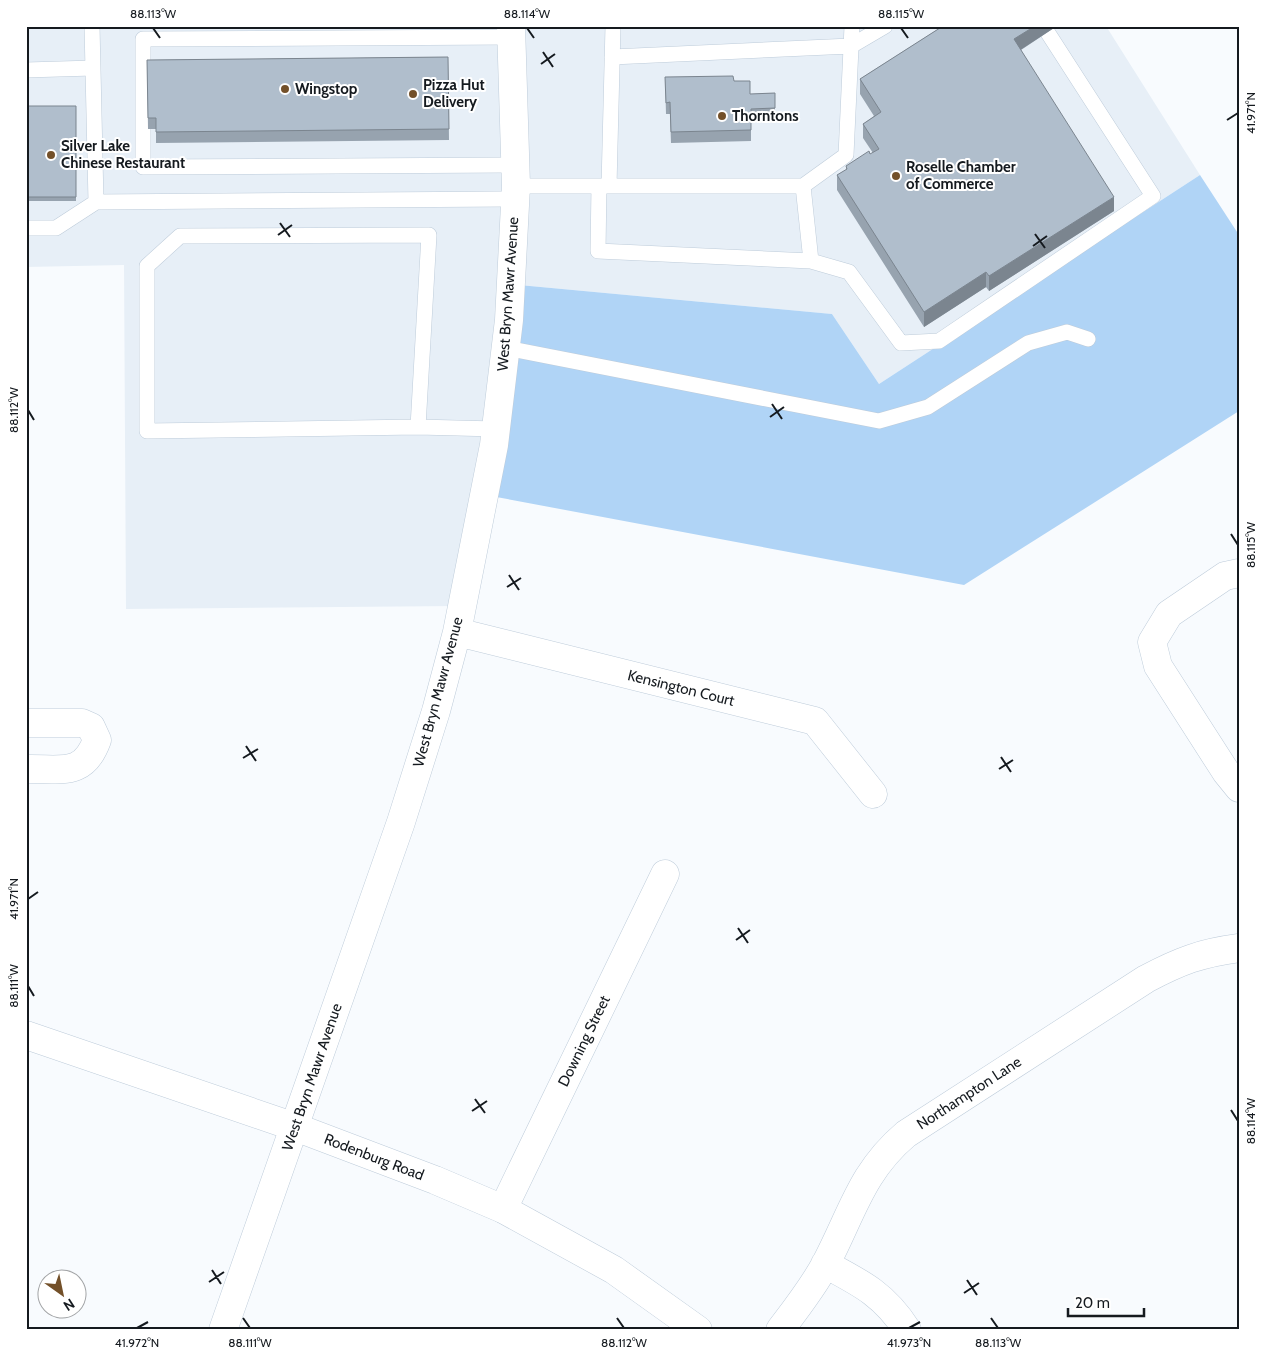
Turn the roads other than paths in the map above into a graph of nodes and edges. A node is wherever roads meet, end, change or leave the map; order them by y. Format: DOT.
graph roads {
  1 [pos="92,26"];
  2 [pos="612,26"];
  3 [pos="852,26"];
  4 [pos="885,26"];
  5 [pos="182,32"];
  6 [pos="419,32"];
  7 [pos="510,32"];
  8 [pos="1048,32"];
  9 [pos="851,46"];
  10 [pos="612,57"];
  11 [pos="93,68"];
  12 [pos="26,70"];
  13 [pos="516,183"];
  14 [pos="604,186"];
  15 [pos="803,186"];
  16 [pos="96,202"];
  17 [pos="26,228"];
  18 [pos="811,261"];
  19 [pos="1088,339"];
  20 [pos="506,348"];
  21 [pos="418,427"];
  22 [pos="496,429"];
  23 [pos="1239,573"];
  24 [pos="457,632"];
  25 [pos="26,723"];
  26 [pos="26,768"];
  27 [pos="1239,788"];
  28 [pos="872,794"];
  29 [pos="665,874"];
  30 [pos="1239,948"];
  31 [pos="26,1034"];
  32 [pos="295,1127"];
  33 [pos="503,1209"];
  34 [pos="826,1264"];
  35 [pos="223,1330"];
  36 [pos="698,1330"];
  37 [pos="780,1330"];
  38 [pos="907,1330"];
  1 -- 11 [label="lane"];
  2 -- 10 [label="lane"];
  3 -- 9 [label="lane"];
  4 -- 9 [label="lane"];
  5 -- 6 [label="lane"];
  5 -- 13 [label="lane"];
  6 -- 7 [label="lane"];
  7 -- 13 [label="street, West Bryn Mawr Avenue"];
  8 -- 18 [label="lane"];
  9 -- 10 [label="lane"];
  9 -- 15 [label="lane"];
  10 -- 14 [label="lane"];
  11 -- 12 [label="lane"];
  11 -- 16 [label="lane"];
  13 -- 14 [label="lane"];
  13 -- 16 [label="lane"];
  13 -- 20 [label="street, West Bryn Mawr Avenue"];
  14 -- 15 [label="lane"];
  14 -- 18 [label="lane"];
  15 -- 18 [label="lane"];
  16 -- 17 [label="lane"];
  19 -- 20 [label="lane"];
  20 -- 22 [label="street, West Bryn Mawr Avenue"];
  21 -- 21 [label="lane"];
  21 -- 22 [label="lane"];
  22 -- 24 [label="street, West Bryn Mawr Avenue"];
  23 -- 27 [label="street"];
  24 -- 28 [label="street, Kensington Court"];
  24 -- 32 [label="street, West Bryn Mawr Avenue"];
  25 -- 26 [label="street"];
  29 -- 33 [label="street, Downing Street"];
  30 -- 34 [label="street, Northampton Lane"];
  31 -- 32 [label="street, Rodenburg Road"];
  32 -- 33 [label="street, Rodenburg Road"];
  32 -- 35 [label="street, West Bryn Mawr Avenue"];
  33 -- 36 [label="street, Rodenburg Road"];
  34 -- 37 [label="street, Northampton Lane"];
  34 -- 38 [label="street"];
}
